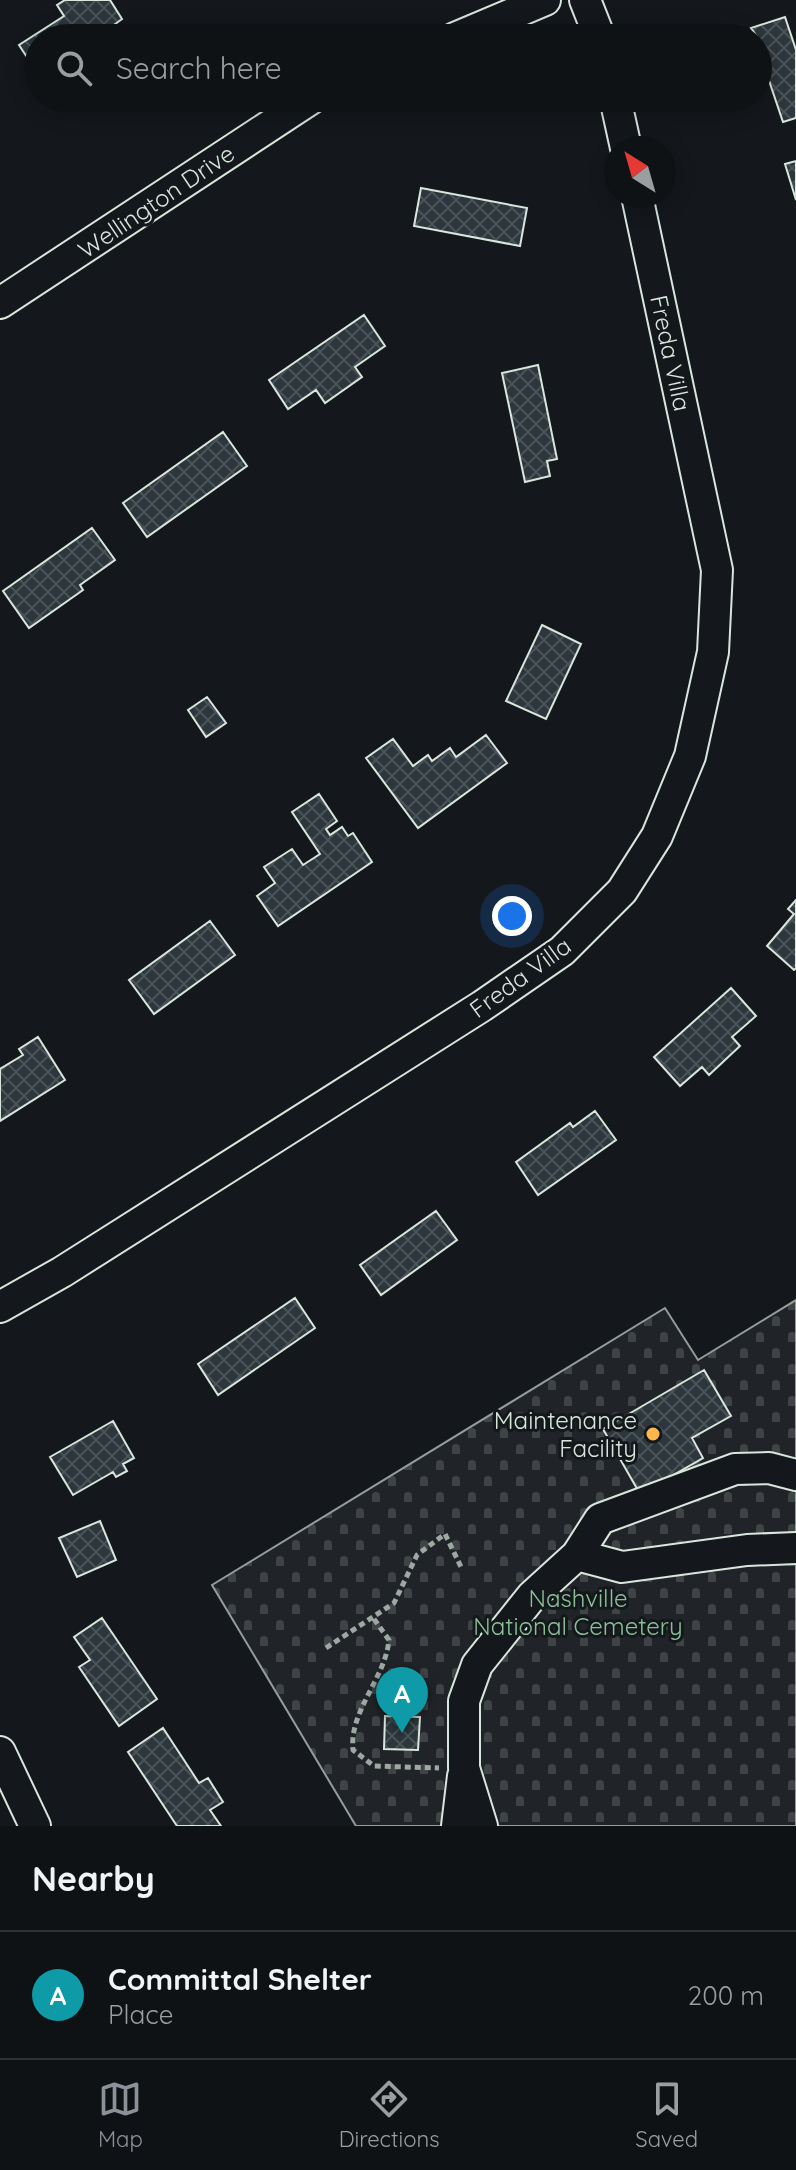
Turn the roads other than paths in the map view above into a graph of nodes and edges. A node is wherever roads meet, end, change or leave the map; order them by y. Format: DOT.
graph roads {
  1 [pos="545,0"];
  2 [pos="585,0"];
  3 [pos="488,24"];
  4 [pos="594,24"];
  5 [pos="291,112"];
  6 [pos="618,112"];
  7 [pos="623,136"];
  8 [pos="640,208"];
  9 [pos="0,303"];
  10 [pos="0,1307"];
  11 [pos="796,1475"];
  12 [pos="796,1548"];
  13 [pos="577,1555"];
  14 [pos="0,1752"];
  15 [pos="464,1768"];
  16 [pos="35,1826"];
  17 [pos="457,1826"];
  18 [pos="482,1826"];
  1 -- 3 [label="street"];
  2 -- 4 [label="street"];
  5 -- 9 [label="street, Wellington Drive"];
  6 -- 7 [label="street"];
  8 -- 10 [label="street, Freda Villa"];
  11 -- 13 [label="street"];
  12 -- 13 [label="street"];
  13 -- 15 [label="street"];
  14 -- 16 [label="street"];
  15 -- 17 [label="street"];
  15 -- 18 [label="street"];
}
